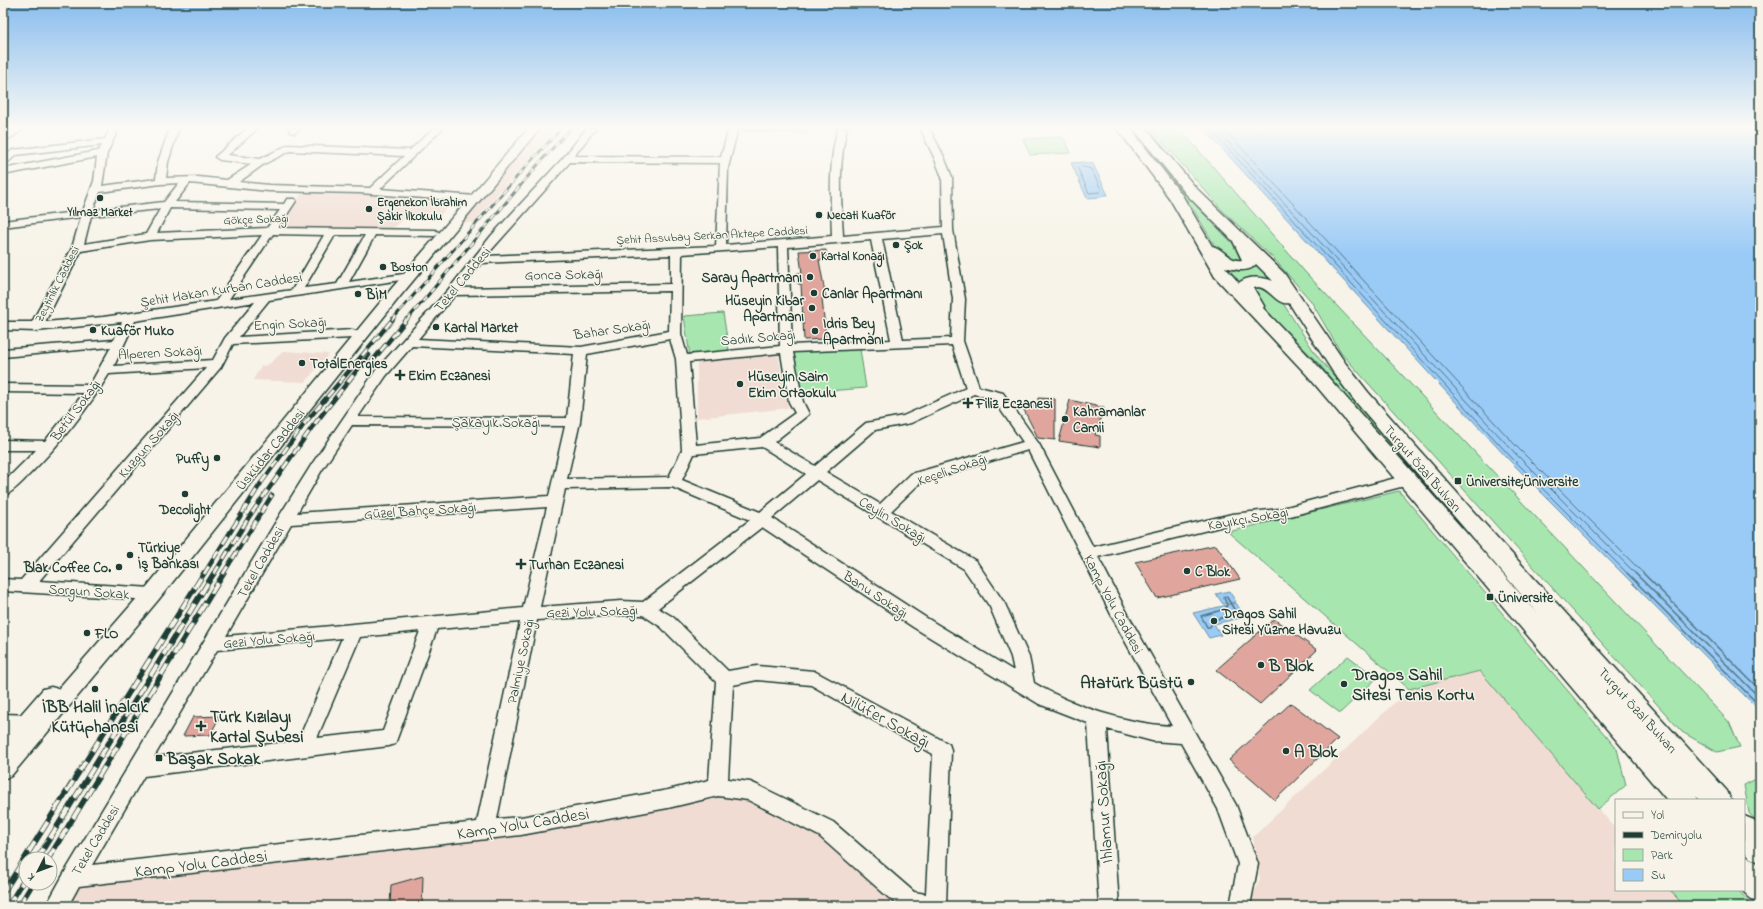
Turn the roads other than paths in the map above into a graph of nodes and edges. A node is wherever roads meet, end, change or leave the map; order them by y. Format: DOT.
graph roads {
  1 [pos="100,170"];
  2 [pos="162,170"];
  3 [pos="249,170"];
  4 [pos="394,170"];
  5 [pos="493,170"];
  6 [pos="496,170"];
  7 [pos="549,170"];
  8 [pos="557,170"];
  9 [pos="723,170"];
  10 [pos="835,170"];
  11 [pos="944,170"];
  12 [pos="1156,170"];
  13 [pos="1174,170"];
  14 [pos="187,180"];
  15 [pos="161,181"];
  16 [pos="230,183"];
  17 [pos="96,190"];
  18 [pos="299,190"];
  19 [pos="372,191"];
  20 [pos="470,199"];
  21 [pos="167,205"];
  22 [pos="287,207"];
  23 [pos="87,213"];
  24 [pos="6,224"];
  25 [pos="948,230"];
  26 [pos="269,231"];
  27 [pos="332,231"];
  28 [pos="372,232"];
  29 [pos="3,233"];
  30 [pos="435,233"];
  31 [pos="876,236"];
  32 [pos="150,237"];
  33 [pos="1239,237"];
  34 [pos="495,238"];
  35 [pos="838,240"];
  36 [pos="1202,242"];
  37 [pos="783,245"];
  38 [pos="77,248"];
  39 [pos="721,249"];
  40 [pos="677,252"];
  41 [pos="477,260"];
  42 [pos="403,277"];
  43 [pos="341,286"];
  44 [pos="677,287"];
  45 [pos="452,292"];
  46 [pos="296,293"];
  47 [pos="264,299"];
  48 [pos="220,304"];
  49 [pos="43,312"];
  50 [pos="130,318"];
  51 [pos="1262,318"];
  52 [pos="3,326"];
  53 [pos="36,327"];
  54 [pos="352,334"];
  55 [pos="675,334"];
  56 [pos="229,341"];
  57 [pos="957,341"];
  58 [pos="409,342"];
  59 [pos="1322,342"];
  60 [pos="118,343"];
  61 [pos="898,344"];
  62 [pos="787,349"];
  63 [pos="581,351"];
  64 [pos="3,353"];
  65 [pos="682,359"];
  66 [pos="217,364"];
  67 [pos="105,370"];
  68 [pos="3,388"];
  69 [pos="92,389"];
  70 [pos="973,390"];
  71 [pos="348,421"];
  72 [pos="573,422"];
  73 [pos="764,442"];
  74 [pos="1032,444"];
  75 [pos="3,445"];
  76 [pos="48,446"];
  77 [pos="689,450"];
  78 [pos="816,474"];
  79 [pos="1407,480"];
  80 [pos="674,482"];
  81 [pos="559,484"];
  82 [pos="3,491"];
  83 [pos="555,501"];
  84 [pos="882,511"];
  85 [pos="762,519"];
  86 [pos="285,520"];
  87 [pos="1088,554"];
  88 [pos="3,585"];
  89 [pos="26,586"];
  90 [pos="145,594"];
  91 [pos="646,609"];
  92 [pos="530,614"];
  93 [pos="431,623"];
  94 [pos="354,631"];
  95 [pos="212,644"];
  96 [pos="725,679"];
  97 [pos="1026,687"];
  98 [pos="1097,718"];
  99 [pos="3,722"];
  100 [pos="35,723"];
  101 [pos="1187,735"];
  102 [pos="304,748"];
  103 [pos="3,751"];
  104 [pos="3,768"];
  105 [pos="138,768"];
  106 [pos="718,787"];
  107 [pos="1683,799"];
  108 [pos="1717,799"];
  109 [pos="485,830"];
  110 [pos="1745,831"];
  111 [pos="1760,848"];
  112 [pos="1745,871"];
  113 [pos="73,878"];
  114 [pos="1760,888"];
  115 [pos="56,906"];
  116 [pos="936,906"];
  117 [pos="1110,906"];
  118 [pos="1240,906"];
  1 -- 17 [label="street, Zeytinlik Caddesi"];
  2 -- 15 [label="street"];
  3 -- 16 [label="street"];
  4 -- 19 [label="street"];
  5 -- 20 [label="main road, Üsküdar Caddesi"];
  6 -- 20 [label="main road, Üsküdar Caddesi"];
  7 -- 34 [label="street, Tekel Caddesi"];
  8 -- 34 [label="street, Tekel Caddesi"];
  9 -- 39 [label="street"];
  10 -- 35 [label="street"];
  11 -- 25 [label="street"];
  12 -- 36 [label="highway, Turgut Özal Bulvarı"];
  13 -- 33 [label="highway, Turgut Özal Bulvarı"];
  14 -- 15 [label="street"];
  14 -- 16 [label="street"];
  14 -- 21 [label="street"];
  15 -- 17 [label="street"];
  16 -- 18 [label="street"];
  17 -- 23 [label="street, Zeytinlik Caddesi"];
  18 -- 19 [label="street"];
  18 -- 22 [label="street"];
  19 -- 20 [label="street"];
  20 -- 30 [label="main road, Üsküdar Caddesi"];
  20 -- 42 [label="main road, Üsküdar Caddesi"];
  21 -- 22 [label="street"];
  21 -- 23 [label="street"];
  21 -- 32 [label="street"];
  22 -- 26 [label="street"];
  23 -- 24 [label="street"];
  23 -- 38 [label="street, Zeytinlik Caddesi"];
  24 -- 29 [label="street"];
  25 -- 31 [label="street, Şehit Assubay Serkan Aktepe Caddesi"];
  25 -- 57 [label="street"];
  26 -- 27 [label="street, Gökçe Sokağı"];
  26 -- 32 [label="street, Gökçe Sokağı"];
  26 -- 48 [label="street"];
  27 -- 28 [label="street, Gökçe Sokağı"];
  27 -- 46 [label="street"];
  28 -- 30 [label="street, Gökçe Sokağı"];
  28 -- 43 [label="street"];
  30 -- 42 [label="main road, Üsküdar Caddesi"];
  31 -- 35 [label="street, Şehit Assubay Serkan Aktepe Caddesi"];
  31 -- 61 [label="street"];
  32 -- 38 [label="street, Gökçe Sokağı"];
  33 -- 36 [label="highway"];
  33 -- 59 [label="highway, Turgut Özal Bulvarı"];
  34 -- 41 [label="street, Tekel Caddesi"];
  35 -- 37 [label="street, Şehit Assubay Serkan Aktepe Caddesi"];
  36 -- 51 [label="highway, Turgut Özal Bulvarı"];
  37 -- 39 [label="street, Şehit Assubay Serkan Aktepe Caddesi"];
  37 -- 62 [label="street"];
  38 -- 49 [label="street, Zeytinlik Caddesi"];
  39 -- 40 [label="street, Şehit Assubay Serkan Aktepe Caddesi"];
  40 -- 41 [label="street, Şehit Assubay Serkan Aktepe Caddesi"];
  40 -- 44 [label="street"];
  41 -- 45 [label="street, Tekel Caddesi"];
  42 -- 43 [label="street, Şehit Hakan Kurban Caddesi"];
  42 -- 54 [label="main road, Üsküdar Caddesi"];
  42 -- 90 [label="main road, Üsküdar Caddesi"];
  43 -- 46 [label="street, Şehit Hakan Kurban Caddesi"];
  44 -- 45 [label="street, Gonca Sokağı"];
  44 -- 55 [label="street"];
  45 -- 58 [label="street, Tekel Caddesi"];
  46 -- 47 [label="street, Şehit Hakan Kurban Caddesi"];
  47 -- 48 [label="street, Şehit Hakan Kurban Caddesi"];
  47 -- 56 [label="street, Kuzgun Sokağı"];
  48 -- 50 [label="street, Şehit Hakan Kurban Caddesi"];
  49 -- 52 [label="street"];
  49 -- 53 [label="street, Zeytinlik Caddesi"];
  50 -- 53 [label="street, Şehit Hakan Kurban Caddesi"];
  50 -- 60 [label="street, Betül Sokağı"];
  51 -- 59 [label="highway"];
  51 -- 79 [label="highway, Turgut Özal Bulvarı"];
  52 -- 53 [label="street, Şehit Hakan Kurban Caddesi"];
  54 -- 56 [label="street, Engin Sokağı"];
  54 -- 90 [label="main road, Üsküdar Caddesi"];
  55 -- 63 [label="street, Bahar Sokağı"];
  55 -- 65 [label="street"];
  56 -- 66 [label="street, Kuzgun Sokağı"];
  57 -- 61 [label="street, Sadık Sokağı"];
  57 -- 70 [label="street"];
  58 -- 63 [label="street, Bahar Sokağı"];
  58 -- 71 [label="street, Tekel Caddesi"];
  59 -- 108 [label="highway, Turgut Özal Bulvarı"];
  60 -- 64 [label="street"];
  60 -- 67 [label="street, Betül Sokağı"];
  61 -- 62 [label="street, Sadık Sokağı"];
  62 -- 65 [label="street, Sadık Sokağı"];
  62 -- 73 [label="street"];
  63 -- 72 [label="street"];
  65 -- 77 [label="street"];
  66 -- 67 [label="street, Alperen Sokağı"];
  66 -- 89 [label="street, Kuzgun Sokağı"];
  67 -- 69 [label="street, Betül Sokağı"];
  68 -- 69 [label="street"];
  69 -- 76 [label="street, Betül Sokağı"];
  70 -- 74 [label="street, Kamp Yolu Caddesi"];
  70 -- 78 [label="street, Gezi Yolu Sokağı"];
  71 -- 72 [label="street, Şakayık Sokağı"];
  71 -- 86 [label="street, Tekel Caddesi"];
  72 -- 81 [label="street, Palmiye Sokağı"];
  73 -- 77 [label="street"];
  73 -- 78 [label="street, Ceylin Sokağı"];
  74 -- 84 [label="street, Keçeli Sokağı"];
  74 -- 87 [label="street, Kamp Yolu Caddesi"];
  75 -- 76 [label="street"];
  76 -- 82 [label="street, Betül Sokağı"];
  77 -- 80 [label="street"];
  78 -- 84 [label="street, Ceylin Sokağı"];
  78 -- 85 [label="street, Gezi Yolu Sokağı"];
  79 -- 87 [label="street, Kayıkçı Sokağı"];
  79 -- 107 [label="highway, Turgut Özal Bulvarı"];
  80 -- 81 [label="street, Banu Sokağı"];
  80 -- 85 [label="street, Banu Sokağı"];
  81 -- 83 [label="street, Palmiye Sokağı"];
  83 -- 86 [label="street, Güzel Bahçe Sokağı"];
  83 -- 92 [label="street, Palmiye Sokağı"];
  84 -- 97 [label="street, Ceylin Sokağı"];
  85 -- 91 [label="street, Gezi Yolu Sokağı"];
  85 -- 97 [label="street, Banu Sokağı"];
  86 -- 95 [label="street, Tekel Caddesi"];
  87 -- 101 [label="street, Kamp Yolu Caddesi"];
  88 -- 89 [label="street, Sorgun Sokak"];
  89 -- 90 [label="street, Sorgun Sokak"];
  90 -- 100 [label="main road, Üsküdar Caddesi"];
  91 -- 92 [label="street, Gezi Yolu Sokağı"];
  91 -- 96 [label="street"];
  92 -- 93 [label="street, Gezi Yolu Sokağı"];
  92 -- 109 [label="street, Palmiye Sokağı"];
  93 -- 94 [label="street, Gezi Yolu Sokağı"];
  93 -- 102 [label="street"];
  94 -- 95 [label="street, Gezi Yolu Sokağı"];
  94 -- 102 [label="street"];
  95 -- 105 [label="street, Tekel Caddesi"];
  96 -- 106 [label="street"];
  96 -- 116 [label="street, Nilüfer Sokağı"];
  97 -- 98 [label="street, Banu Sokağı"];
  98 -- 101 [label="street, Banu Sokağı"];
  98 -- 117 [label="street, Ihlamur Sokağı"];
  99 -- 100 [label="street"];
  100 -- 103 [label="main road, Üsküdar Caddesi"];
  100 -- 104 [label="main road, Üsküdar Caddesi"];
  101 -- 118 [label="street, Kamp Yolu Caddesi"];
  102 -- 105 [label="street"];
  105 -- 113 [label="street, Tekel Caddesi"];
  106 -- 109 [label="street, Kamp Yolu Caddesi"];
  106 -- 116 [label="street, Kamp Yolu Caddesi"];
  109 -- 113 [label="street, Kamp Yolu Caddesi"];
  110 -- 111 [label="highway"];
  112 -- 114 [label="highway"];
  113 -- 115 [label="street, Tekel Caddesi"];
}
